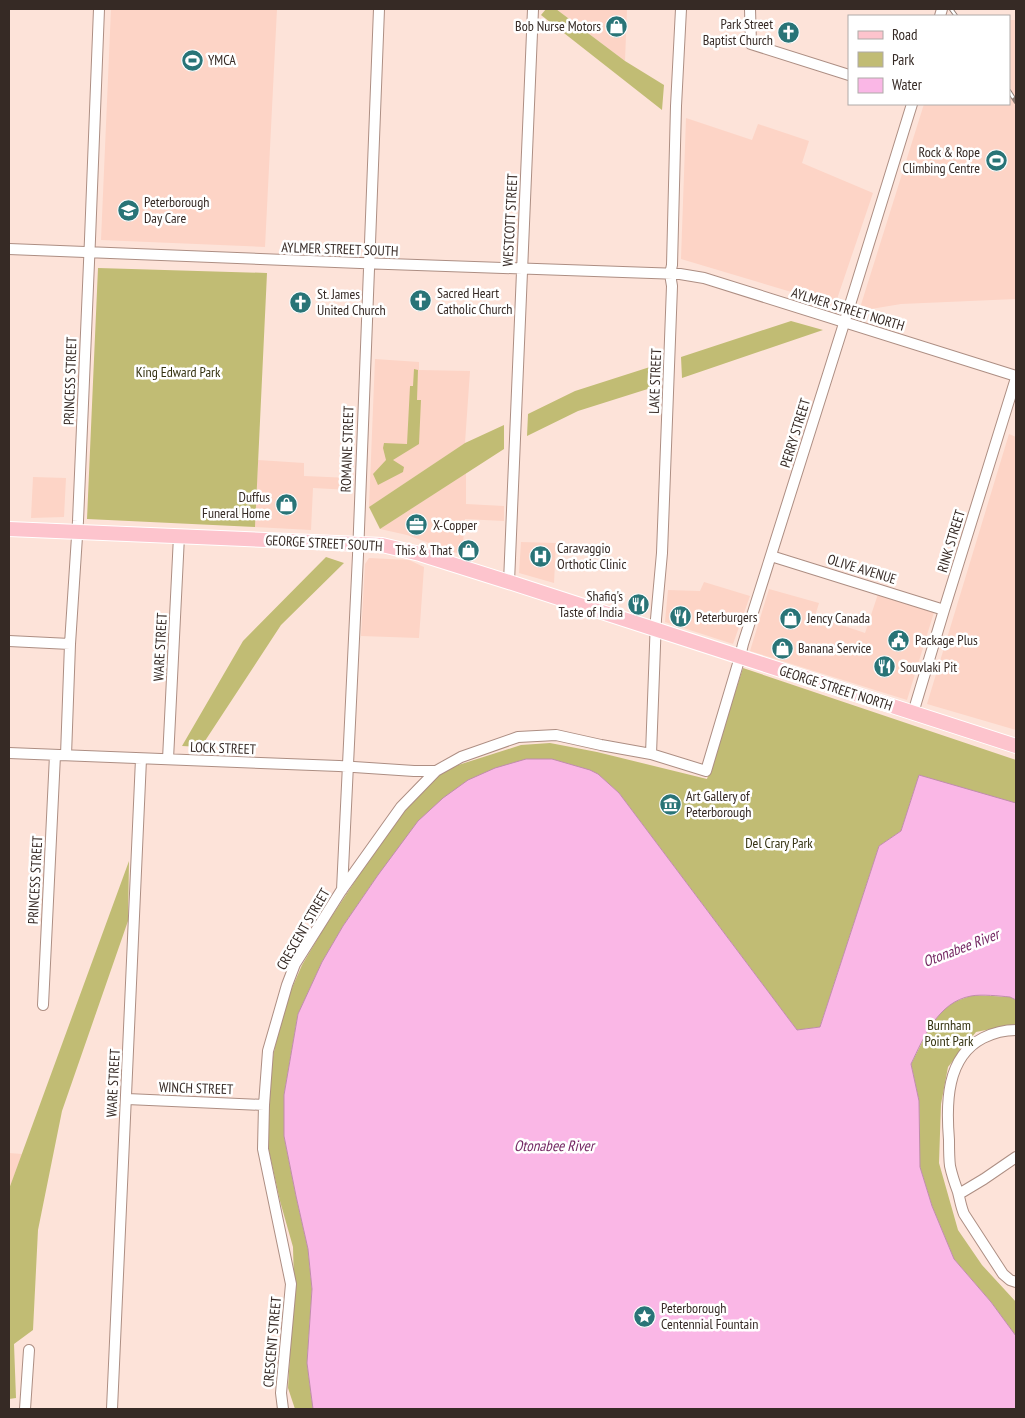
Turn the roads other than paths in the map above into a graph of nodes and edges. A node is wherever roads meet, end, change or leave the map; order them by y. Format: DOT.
graph roads {
  1 [pos="99,9"];
  2 [pos="379,9"];
  3 [pos="533,9"];
  4 [pos="681,9"];
  5 [pos="750,9"];
  6 [pos="848,75"];
  7 [pos="912,105"];
  8 [pos="9,249"];
  9 [pos="90,252"];
  10 [pos="369,264"];
  11 [pos="522,269"];
  12 [pos="670,274"];
  13 [pos="845,322"];
  14 [pos="1016,377"];
  15 [pos="9,529"];
  16 [pos="77,532"];
  17 [pos="179,536"];
  18 [pos="358,544"];
  19 [pos="771,556"];
  20 [pos="509,582"];
  21 [pos="944,610"];
  22 [pos="656,630"];
  23 [pos="9,641"];
  24 [pos="70,644"];
  25 [pos="740,657"];
  26 [pos="914,713"];
  27 [pos="1016,746"];
  28 [pos="9,753"];
  29 [pos="651,754"];
  30 [pos="55,755"];
  31 [pos="66,755"];
  32 [pos="141,759"];
  33 [pos="168,760"];
  34 [pos="348,767"];
  35 [pos="436,771"];
  36 [pos="706,771"];
  37 [pos="342,890"];
  38 [pos="43,1006"];
  39 [pos="1016,1030"];
  40 [pos="127,1099"];
  41 [pos="264,1105"];
  42 [pos="1016,1157"];
  43 [pos="958,1194"];
  44 [pos="1016,1282"];
  45 [pos="29,1350"];
  46 [pos="25,1409"];
  47 [pos="112,1409"];
  48 [pos="283,1409"];
  1 -- 9 [label="street, PRINCESS STREET"];
  2 -- 10 [label="street, ROMAINE STREET"];
  3 -- 11 [label="street, WESTCOTT STREET"];
  4 -- 12 [label="street, LAKE STREET"];
  5 -- 6 [label="street"];
  7 -- 13 [label="street, PERRY STREET"];
  8 -- 9 [label="street, AYLMER STREET SOUTH"];
  9 -- 10 [label="street, AYLMER STREET SOUTH"];
  9 -- 16 [label="street, PRINCESS STREET"];
  10 -- 11 [label="street, AYLMER STREET SOUTH"];
  10 -- 18 [label="street, ROMAINE STREET"];
  11 -- 12 [label="street, AYLMER STREET SOUTH"];
  11 -- 20 [label="street, WESTCOTT STREET"];
  12 -- 13 [label="street, AYLMER STREET NORTH"];
  12 -- 22 [label="street, LAKE STREET"];
  13 -- 14 [label="street, AYLMER STREET NORTH"];
  13 -- 19 [label="street, PERRY STREET"];
  14 -- 21 [label="street, RINK STREET"];
  15 -- 16 [label="main road, GEORGE STREET SOUTH"];
  16 -- 17 [label="main road, GEORGE STREET SOUTH"];
  16 -- 24 [label="street, PRINCESS STREET"];
  17 -- 18 [label="main road, GEORGE STREET SOUTH"];
  17 -- 33 [label="street, WARE STREET"];
  18 -- 20 [label="main road, GEORGE STREET SOUTH"];
  18 -- 34 [label="street, ROMAINE STREET"];
  19 -- 21 [label="street, OLIVE AVENUE"];
  19 -- 25 [label="street, PERRY STREET"];
  20 -- 22 [label="main road, GEORGE STREET SOUTH"];
  21 -- 26 [label="street, RINK STREET"];
  22 -- 25 [label="main road, GEORGE STREET NORTH"];
  22 -- 29 [label="street, LAKE STREET"];
  23 -- 24 [label="street"];
  24 -- 31 [label="street, PRINCESS STREET"];
  25 -- 26 [label="main road, GEORGE STREET NORTH"];
  25 -- 36 [label="street, PERRY STREET"];
  26 -- 27 [label="main road, GEORGE STREET NORTH"];
  28 -- 30 [label="street, LOCK STREET"];
  29 -- 35 [label="street, CRESCENT STREET"];
  29 -- 36 [label="street, CRESCENT STREET"];
  30 -- 31 [label="street, LOCK STREET"];
  30 -- 38 [label="street, PRINCESS STREET"];
  31 -- 32 [label="street, LOCK STREET"];
  32 -- 33 [label="street, LOCK STREET"];
  32 -- 40 [label="street, WARE STREET"];
  33 -- 34 [label="street, LOCK STREET"];
  34 -- 35 [label="street, LOCK STREET"];
  34 -- 37 [label="street, ROMAINE STREET"];
  35 -- 37 [label="street, CRESCENT STREET"];
  37 -- 41 [label="street, CRESCENT STREET"];
  39 -- 43 [label="street"];
  40 -- 41 [label="street, WINCH STREET"];
  40 -- 47 [label="street, WARE STREET"];
  41 -- 48 [label="street, CRESCENT STREET"];
  42 -- 43 [label="street"];
  43 -- 44 [label="street"];
  45 -- 46 [label="street"];
}
